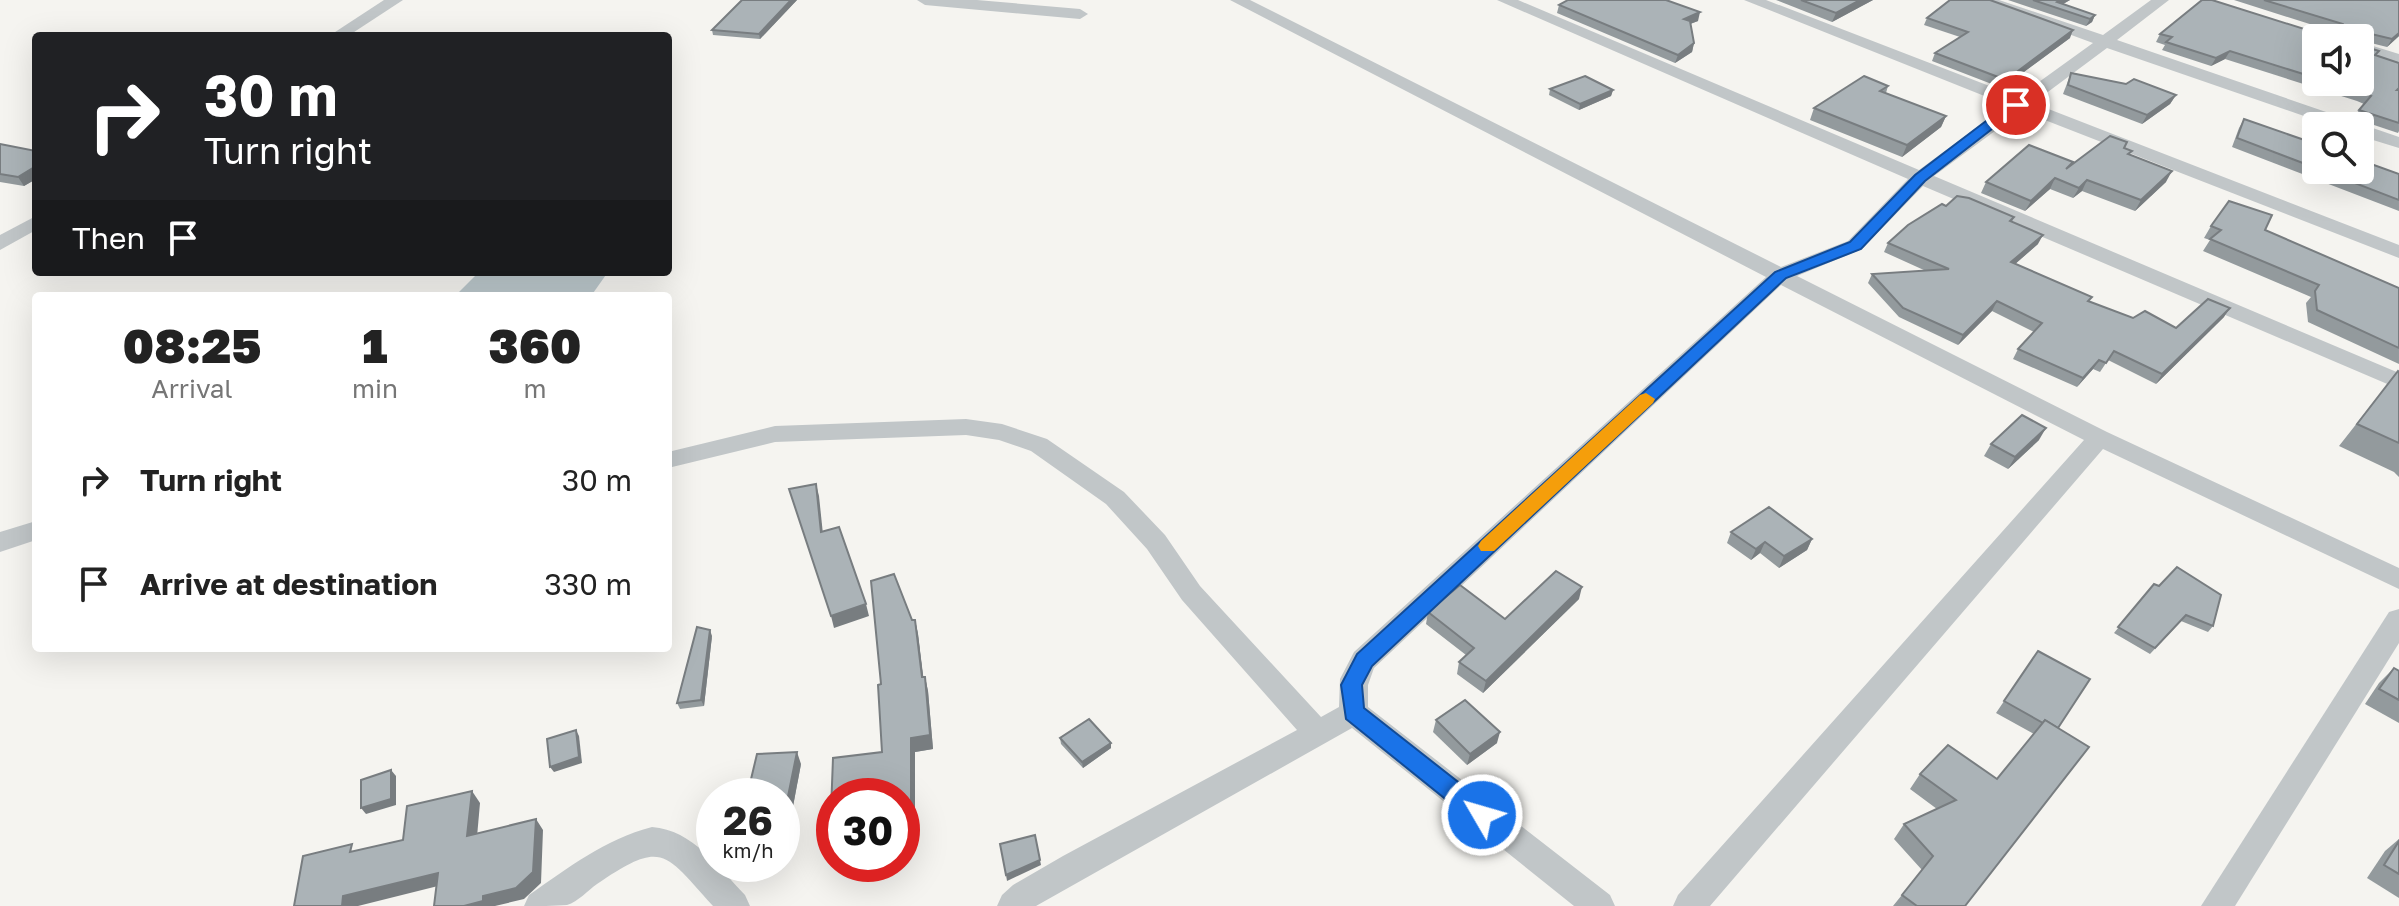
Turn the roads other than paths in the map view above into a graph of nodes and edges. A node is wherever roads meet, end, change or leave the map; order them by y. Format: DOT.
graph roads {
  1 [pos="395,0"];
  2 [pos="925,0"];
  3 [pos="1238,0"];
  4 [pos="1505,0"];
  5 [pos="1752,0"];
  6 [pos="1984,0"];
  7 [pos="2161,0"];
  8 [pos="1080,14"];
  9 [pos="343,32"];
  10 [pos="2105,41"];
  11 [pos="2374,51"];
  12 [pos="2399,59"];
  13 [pos="2016,105"];
  14 [pos="2310,112"];
  15 [pos="2374,135"];
  16 [pos="2399,143"];
  17 [pos="1920,178"];
  18 [pos="32,224"];
  19 [pos="0,244"];
  20 [pos="2399,252"];
  21 [pos="1780,275"];
  22 [pos="2399,382"];
  23 [pos="2099,438"];
  24 [pos="672,459"];
  25 [pos="32,531"];
  26 [pos="0,542"];
  27 [pos="2399,579"];
  28 [pos="2399,620"];
  29 [pos="1354,713"];
  30 [pos="1317,732"];
  31 [pos="540,906"];
  32 [pos="734,906"];
  33 [pos="1013,906"];
  34 [pos="1599,906"];
  35 [pos="1689,906"];
  36 [pos="2217,906"];
  1 -- 9 [label="street"];
  2 -- 8 [label="street"];
  3 -- 21 [label="street"];
  4 -- 17 [label="street"];
  5 -- 13 [label="street"];
  6 -- 10 [label="street"];
  7 -- 10 [label="street"];
  10 -- 13 [label="street"];
  10 -- 14 [label="street"];
  11 -- 12 [label="street"];
  13 -- 17 [label="street"];
  13 -- 20 [label="street"];
  15 -- 16 [label="street"];
  17 -- 21 [label="street"];
  17 -- 22 [label="street"];
  18 -- 19 [label="street"];
  21 -- 23 [label="street"];
  21 -- 29 [label="street"];
  23 -- 27 [label="street"];
  23 -- 35 [label="street"];
  24 -- 30 [label="street"];
  25 -- 26 [label="street"];
  28 -- 36 [label="street"];
  29 -- 30 [label="street"];
  29 -- 34 [label="street"];
  30 -- 33 [label="street"];
  31 -- 32 [label="street"];
}
